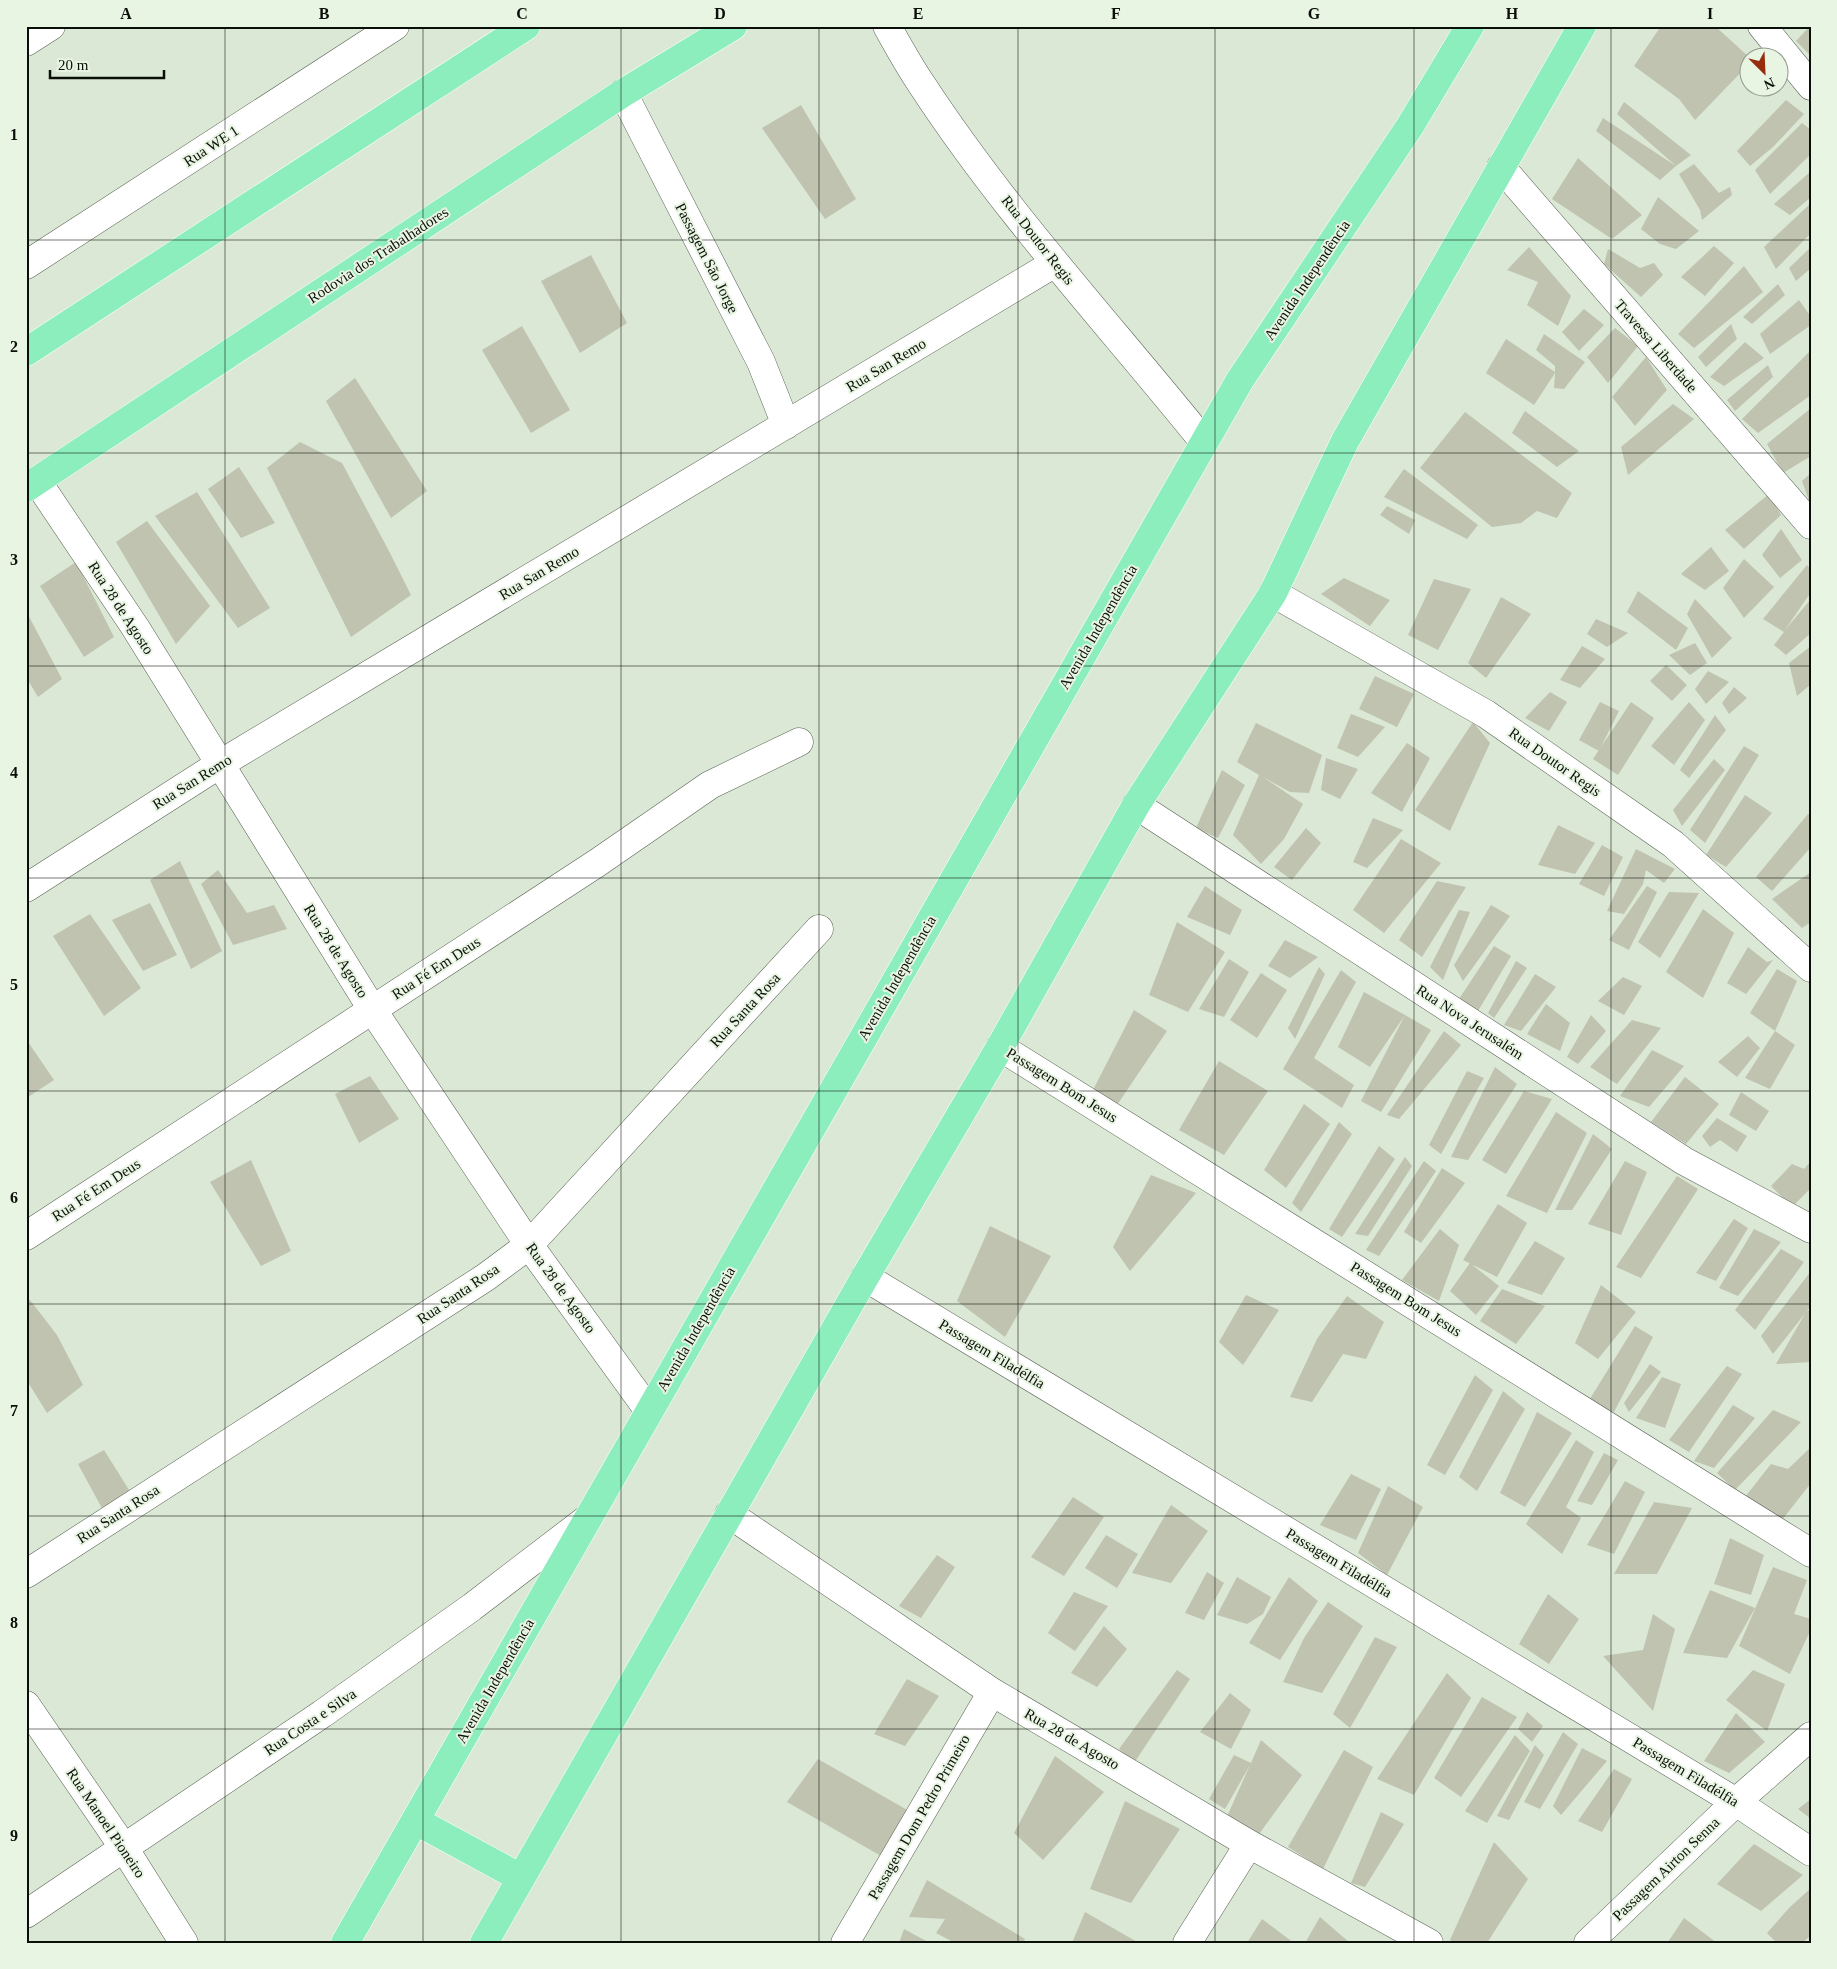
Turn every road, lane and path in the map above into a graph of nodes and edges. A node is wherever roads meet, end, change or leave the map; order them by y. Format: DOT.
graph roads {
  1 [pos="51,26"];
  2 [pos="395,26"];
  3 [pos="526,26"];
  4 [pos="733,26"];
  5 [pos="887,26"];
  6 [pos="1470,26"];
  7 [pos="1582,26"];
  8 [pos="1762,26"];
  9 [pos="26,42"];
  10 [pos="1811,86"];
  11 [pos="623,94"];
  12 [pos="1501,167"];
  13 [pos="1055,263"];
  14 [pos="26,265"];
  15 [pos="26,352"];
  16 [pos="786,425"];
  17 [pos="1204,442"];
  18 [pos="32,485"];
  19 [pos="1811,525"];
  20 [pos="1273,593"];
  21 [pos="799,742"];
  22 [pos="220,764"];
  23 [pos="1136,805"];
  24 [pos="26,888"];
  25 [pos="819,929"];
  26 [pos="1811,968"];
  27 [pos="372,1010"];
  28 [pos="1000,1047"];
  29 [pos="1811,1229"];
  30 [pos="26,1236"];
  31 [pos="529,1245"];
  32 [pos="865,1277"];
  33 [pos="649,1411"];
  34 [pos="729,1514"];
  35 [pos="587,1519"];
  36 [pos="1811,1553"];
  37 [pos="26,1574"];
  38 [pos="992,1692"];
  39 [pos="26,1705"];
  40 [pos="1811,1736"];
  41 [pos="1736,1802"];
  42 [pos="416,1821"];
  43 [pos="1249,1844"];
  44 [pos="124,1848"];
  45 [pos="1811,1852"];
  46 [pos="521,1878"];
  47 [pos="26,1914"];
  48 [pos="184,1943"];
  49 [pos="345,1943"];
  50 [pos="484,1943"];
  51 [pos="845,1943"];
  52 [pos="1187,1943"];
  53 [pos="1429,1943"];
  54 [pos="1588,1943"];
  1 -- 9 [label="street"];
  2 -- 14 [label="street, Rua WE 1"];
  3 -- 15 [label="main road"];
  4 -- 11 [label="main road, Rodovia dos Trabalhadores"];
  5 -- 13 [label="street, Rua Doutor Regis"];
  6 -- 17 [label="main road, Avenida Independência"];
  7 -- 12 [label="main road"];
  8 -- 10 [label="street"];
  11 -- 16 [label="street, Passagem São Jorge"];
  11 -- 18 [label="main road, Rodovia dos Trabalhadores"];
  12 -- 19 [label="street, Travessa Liberdade"];
  12 -- 20 [label="main road"];
  13 -- 16 [label="street, Rua San Remo"];
  13 -- 17 [label="street, Rua Doutor Regis"];
  16 -- 22 [label="street, Rua San Remo"];
  17 -- 33 [label="main road, Avenida Independência"];
  18 -- 22 [label="street, Rua 28 de Agosto"];
  20 -- 23 [label="main road"];
  20 -- 26 [label="street, Rua Doutor Regis"];
  21 -- 27 [label="street, Rua Fé Em Deus"];
  22 -- 24 [label="street, Rua San Remo"];
  22 -- 27 [label="street, Rua 28 de Agosto"];
  23 -- 28 [label="main road"];
  23 -- 29 [label="street, Rua Nova Jerusalém"];
  25 -- 31 [label="street, Rua Santa Rosa"];
  27 -- 30 [label="street, Rua Fé Em Deus"];
  27 -- 31 [label="street, Rua 28 de Agosto"];
  28 -- 32 [label="main road"];
  28 -- 36 [label="street, Passagem Bom Jesus"];
  31 -- 33 [label="street, Rua 28 de Agosto"];
  31 -- 37 [label="street, Rua Santa Rosa"];
  32 -- 34 [label="main road"];
  32 -- 41 [label="street, Passagem Filadélfia"];
  33 -- 35 [label="main road, Avenida Independência"];
  34 -- 38 [label="street, Rua 28 de Agosto"];
  34 -- 46 [label="main road"];
  35 -- 42 [label="main road, Avenida Independência"];
  35 -- 44 [label="street, Rua Costa e Silva"];
  38 -- 43 [label="street, Rua 28 de Agosto"];
  38 -- 51 [label="street, Passagem Dom Pedro Primeiro"];
  39 -- 44 [label="street, Rua Manoel Pioneiro"];
  40 -- 41 [label="street, Passagem Airton Senna"];
  41 -- 45 [label="street, Passagem Filadélfia"];
  41 -- 54 [label="street, Passagem Airton Senna"];
  42 -- 46 [label="main road"];
  42 -- 49 [label="main road, Avenida Independência"];
  43 -- 52 [label="street"];
  43 -- 53 [label="street, Rua 28 de Agosto"];
  44 -- 47 [label="street, Rua Costa e Silva"];
  44 -- 48 [label="street, Rua Manoel Pioneiro"];
  46 -- 50 [label="main road"];
}
